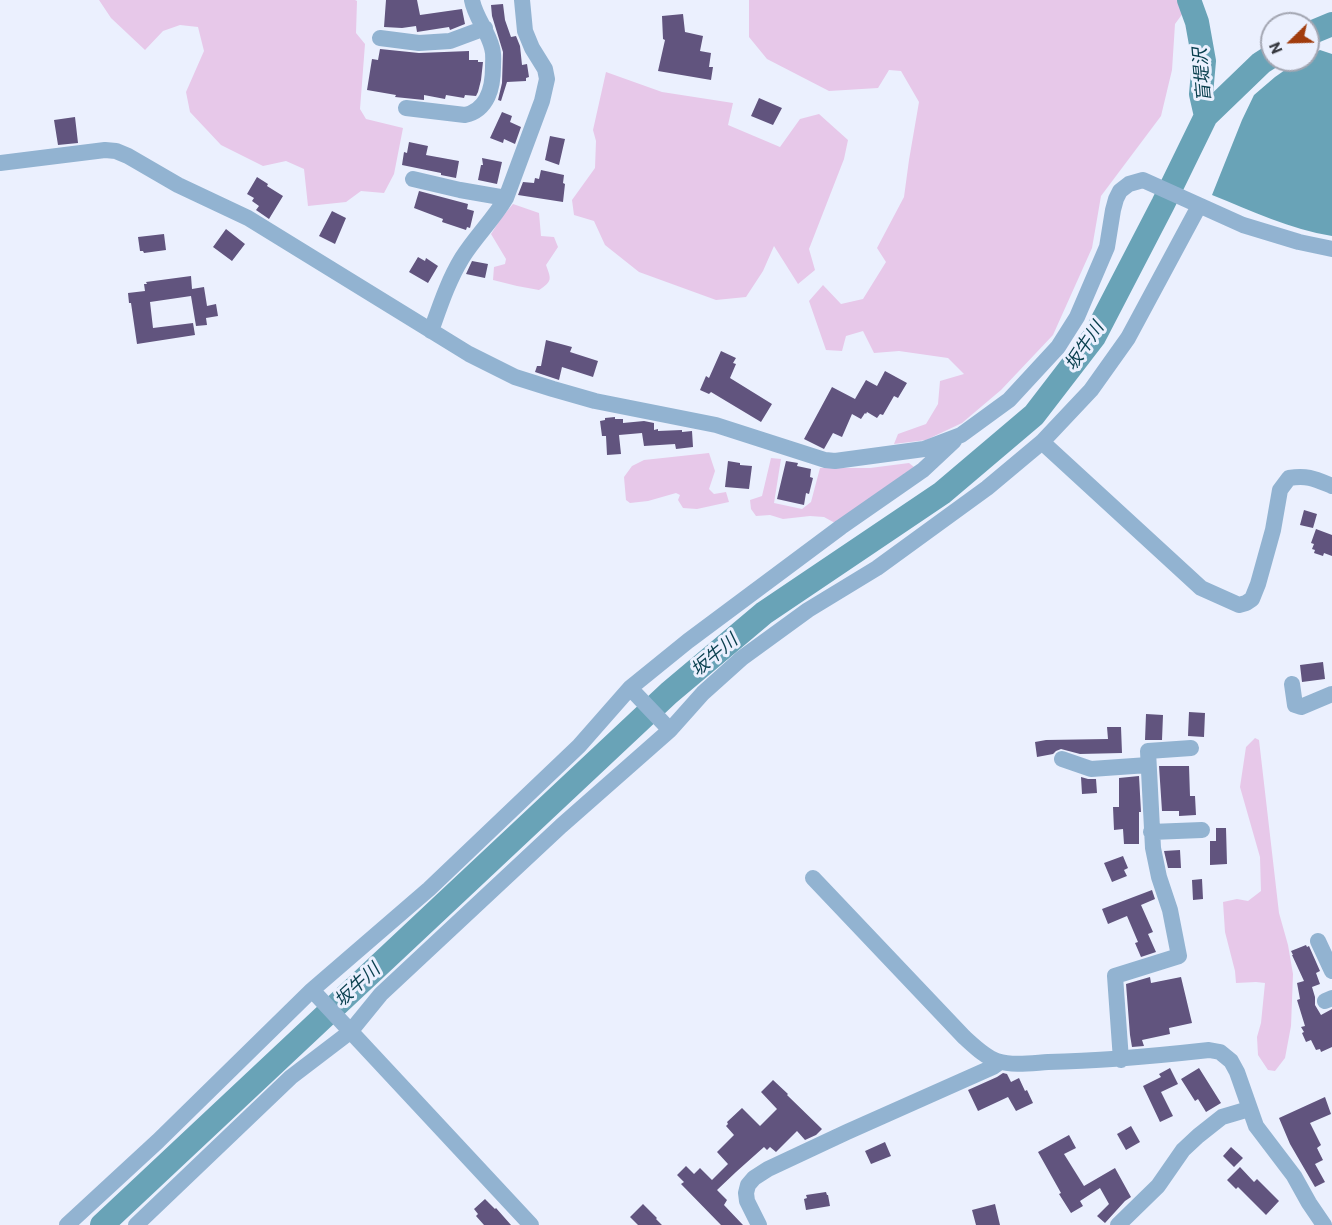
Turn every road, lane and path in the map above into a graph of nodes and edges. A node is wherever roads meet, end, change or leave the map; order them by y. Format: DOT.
graph roads {
  1 [pos="472,0"];
  2 [pos="522,0"];
  3 [pos="485,28"];
  4 [pos="380,38"];
  5 [pos="406,108"];
  6 [pos="0,163"];
  7 [pos="413,179"];
  8 [pos="506,198"];
  9 [pos="1192,202"];
  10 [pos="1332,249"];
  11 [pos="431,331"];
  12 [pos="961,435"];
  13 [pos="1041,442"];
  14 [pos="1332,486"];
  15 [pos="1292,684"];
  16 [pos="634,693"];
  17 [pos="1332,694"];
  18 [pos="667,726"];
  19 [pos="1191,748"];
  20 [pos="1062,759"];
  21 [pos="1148,765"];
  22 [pos="1202,830"];
  23 [pos="1151,832"];
  24 [pos="813,878"];
  25 [pos="1318,941"];
  26 [pos="1332,971"];
  27 [pos="312,990"];
  28 [pos="350,1032"];
  29 [pos="1121,1060"];
  30 [pos="1000,1062"];
  31 [pos="1249,1108"];
  32 [pos="67,1225"];
  33 [pos="135,1225"];
  34 [pos="531,1225"];
  35 [pos="759,1225"];
  36 [pos="1118,1225"];
  37 [pos="1324,1225"];
  1 -- 3 [label="street"];
  2 -- 8 [label="street"];
  3 -- 4 [label="street"];
  3 -- 5 [label="street"];
  6 -- 11 [label="street"];
  7 -- 8 [label="street"];
  8 -- 11 [label="street"];
  9 -- 10 [label="street"];
  9 -- 12 [label="street"];
  9 -- 13 [label="street"];
  11 -- 12 [label="street"];
  12 -- 16 [label="street"];
  13 -- 14 [label="street"];
  13 -- 18 [label="street"];
  15 -- 17 [label="street"];
  16 -- 18 [label="street"];
  16 -- 27 [label="street"];
  18 -- 28 [label="street"];
  19 -- 21 [label="street"];
  20 -- 21 [label="street"];
  21 -- 23 [label="street"];
  22 -- 23 [label="street"];
  23 -- 29 [label="street"];
  24 -- 30 [label="street"];
  25 -- 26 [label="street"];
  27 -- 28 [label="street"];
  27 -- 32 [label="street"];
  28 -- 33 [label="street"];
  28 -- 34 [label="street"];
  29 -- 30 [label="street"];
  29 -- 31 [label="street"];
  30 -- 35 [label="street"];
  31 -- 36 [label="street"];
  31 -- 37 [label="street"];
}
